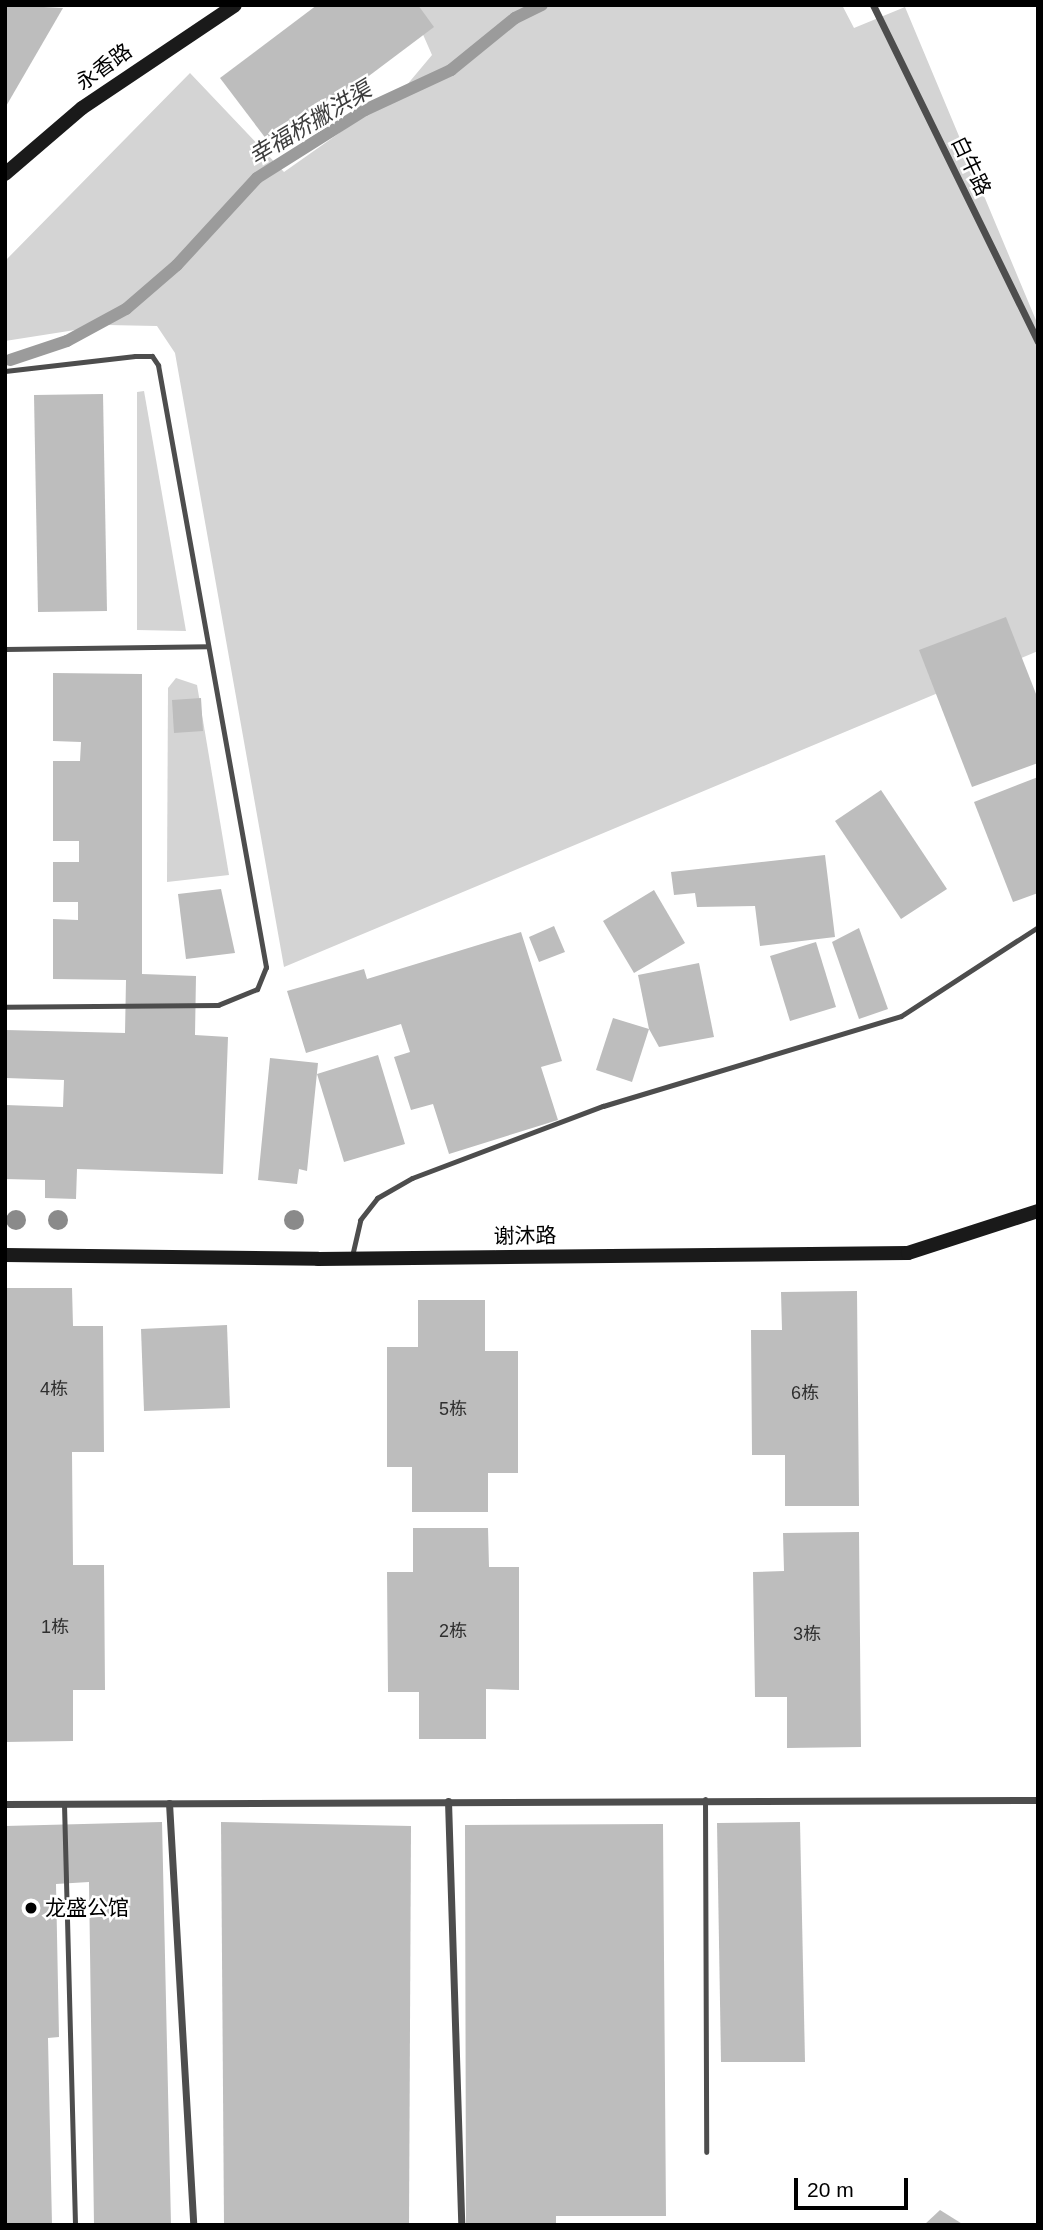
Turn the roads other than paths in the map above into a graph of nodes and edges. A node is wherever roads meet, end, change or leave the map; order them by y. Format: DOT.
graph roads {
  1 [pos="235,5"];
  2 [pos="873,5"];
  3 [pos="5,174"];
  4 [pos="1038,342"];
  5 [pos="5,371"];
  6 [pos="208,646"];
  7 [pos="5,649"];
  8 [pos="1038,927"];
  9 [pos="5,1007"];
  10 [pos="1038,1211"];
  11 [pos="5,1255"];
  12 [pos="352,1259"];
  13 [pos="705,1799"];
  14 [pos="1038,1800"];
  15 [pos="448,1801"];
  16 [pos="169,1803"];
  17 [pos="5,1804"];
  18 [pos="64,1804"];
  19 [pos="706,2152"];
  20 [pos="75,2225"];
  21 [pos="193,2225"];
  22 [pos="461,2225"];
  1 -- 3 [label="street, 永香路"];
  2 -- 4 [label="street, 白牛路"];
  5 -- 6 [label="lane"];
  6 -- 7 [label="lane"];
  6 -- 9 [label="lane"];
  8 -- 12 [label="lane"];
  10 -- 12 [label="street, 谢沐路"];
  11 -- 12 [label="street, 谢沐路"];
  13 -- 14 [label="street"];
  13 -- 15 [label="street"];
  13 -- 19 [label="lane"];
  15 -- 16 [label="street"];
  15 -- 22 [label="street"];
  16 -- 18 [label="street"];
  16 -- 21 [label="street"];
  17 -- 18 [label="street"];
  18 -- 20 [label="lane"];
}
